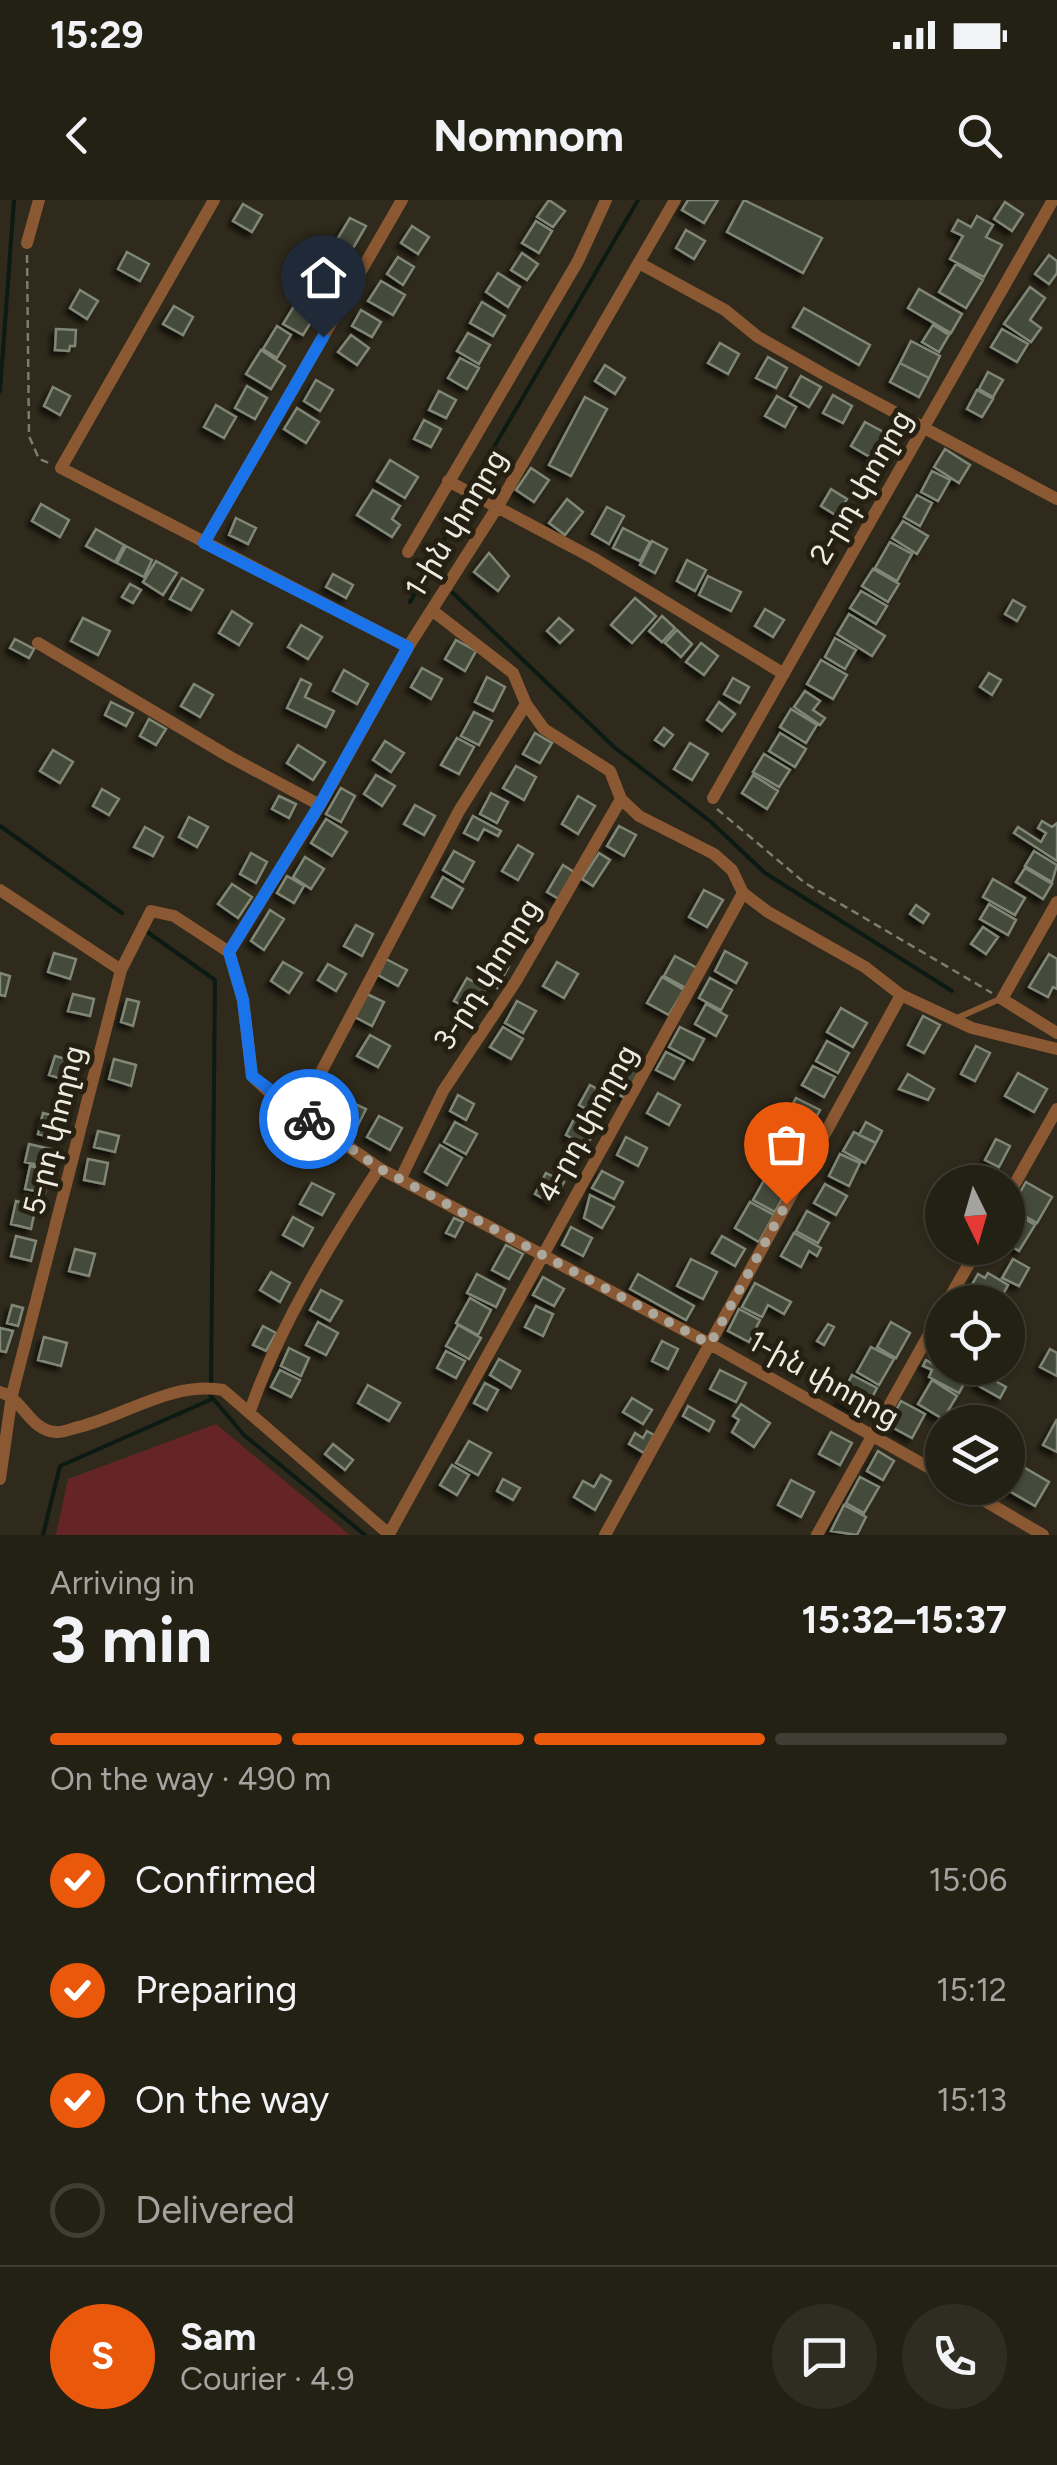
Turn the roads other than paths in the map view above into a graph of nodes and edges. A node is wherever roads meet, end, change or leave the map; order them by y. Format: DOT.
graph roads {
  1 [pos="39,200"];
  2 [pos="214,200"];
  3 [pos="402,200"];
  4 [pos="606,200"];
  5 [pos="675,200"];
  6 [pos="1054,200"];
  7 [pos="27,243"];
  8 [pos="639,263"];
  9 [pos="924,427"];
  10 [pos="448,481"];
  11 [pos="1057,499"];
  12 [pos="498,506"];
  13 [pos="204,543"];
  14 [pos="408,552"];
  15 [pos="432,611"];
  16 [pos="38,644"];
  17 [pos="408,647"];
  18 [pos="784,674"];
  19 [pos="526,704"];
  20 [pos="713,798"];
  21 [pos="621,799"];
  22 [pos="320,804"];
  23 [pos="742,893"];
  24 [pos="1,896"];
  25 [pos="1057,902"];
  26 [pos="229,952"];
  27 [pos="121,970"];
  28 [pos="901,996"];
  29 [pos="1002,998"];
  30 [pos="954,1020"];
  31 [pos="1057,1034"];
  32 [pos="1057,1049"];
  33 [pos="1057,1109"];
  34 [pos="300,1112"];
  35 [pos="1025,1166"];
  36 [pos="379,1168"];
  37 [pos="401,1178"];
  38 [pos="544,1253"];
  39 [pos="925,1340"];
  40 [pos="710,1344"];
  41 [pos="6,1394"];
  42 [pos="250,1410"];
  43 [pos="872,1434"];
  44 [pos="925,1465"];
  45 [pos="0,1479"];
  46 [pos="992,1505"];
  47 [pos="390,1535"];
  48 [pos="605,1535"];
  49 [pos="817,1535"];
  50 [pos="1043,1535"];
  1 -- 7 [label="street"];
  2 -- 13 [label="street"];
  3 -- 13 [label="street"];
  4 -- 10 [label="street, 1-ին փողոց"];
  5 -- 8 [label="street, 1-ին փողոց"];
  6 -- 9 [label="street, 2-րդ փողոց"];
  8 -- 9 [label="street"];
  8 -- 12 [label="street, 1-ին փողոց"];
  9 -- 11 [label="street"];
  9 -- 18 [label="street, 2-րդ փողոց"];
  10 -- 12 [label="street"];
  10 -- 14 [label="street, 1-ին փողոց"];
  12 -- 15 [label="street, 1-ին փողոց"];
  12 -- 18 [label="street"];
  13 -- 17 [label="street"];
  15 -- 17 [label="street, 1-ին փողոց"];
  15 -- 19 [label="street"];
  16 -- 22 [label="street"];
  17 -- 22 [label="street, 1-ին փողոց"];
  18 -- 20 [label="street, 2-րդ փողոց"];
  19 -- 21 [label="street"];
  19 -- 34 [label="street"];
  21 -- 23 [label="street"];
  21 -- 37 [label="street, 3-րդ փողոց"];
  22 -- 26 [label="street, 1-ին փողոց"];
  23 -- 28 [label="street"];
  23 -- 38 [label="street, 4-րդ փողոց"];
  24 -- 27 [label="street"];
  25 -- 29 [label="street"];
  26 -- 27 [label="street, 5-րդ փողոց"];
  26 -- 34 [label="street, 1-ին փողոց"];
  27 -- 41 [label="street, 5-րդ փողոց"];
  28 -- 30 [label="street"];
  28 -- 40 [label="street"];
  29 -- 30 [label="lane"];
  29 -- 31 [label="street"];
  30 -- 32 [label="street"];
  33 -- 35 [label="street"];
  34 -- 36 [label="street, 1-ին փողոց"];
  36 -- 37 [label="street, 1-ին փողոց"];
  36 -- 42 [label="street"];
  37 -- 38 [label="street, 1-ին փողոց"];
  38 -- 40 [label="street, 1-ին փողոց"];
  38 -- 47 [label="street, 4-րդ փողոց"];
  39 -- 43 [label="street"];
  40 -- 43 [label="street, 1-ին փողոց"];
  40 -- 48 [label="street"];
  41 -- 42 [label="street"];
  41 -- 45 [label="street, 5-րդ փողոց"];
  42 -- 47 [label="street"];
  43 -- 44 [label="street, 1-ին փողոց"];
  43 -- 49 [label="street"];
  46 -- 50 [label="street"];
}
